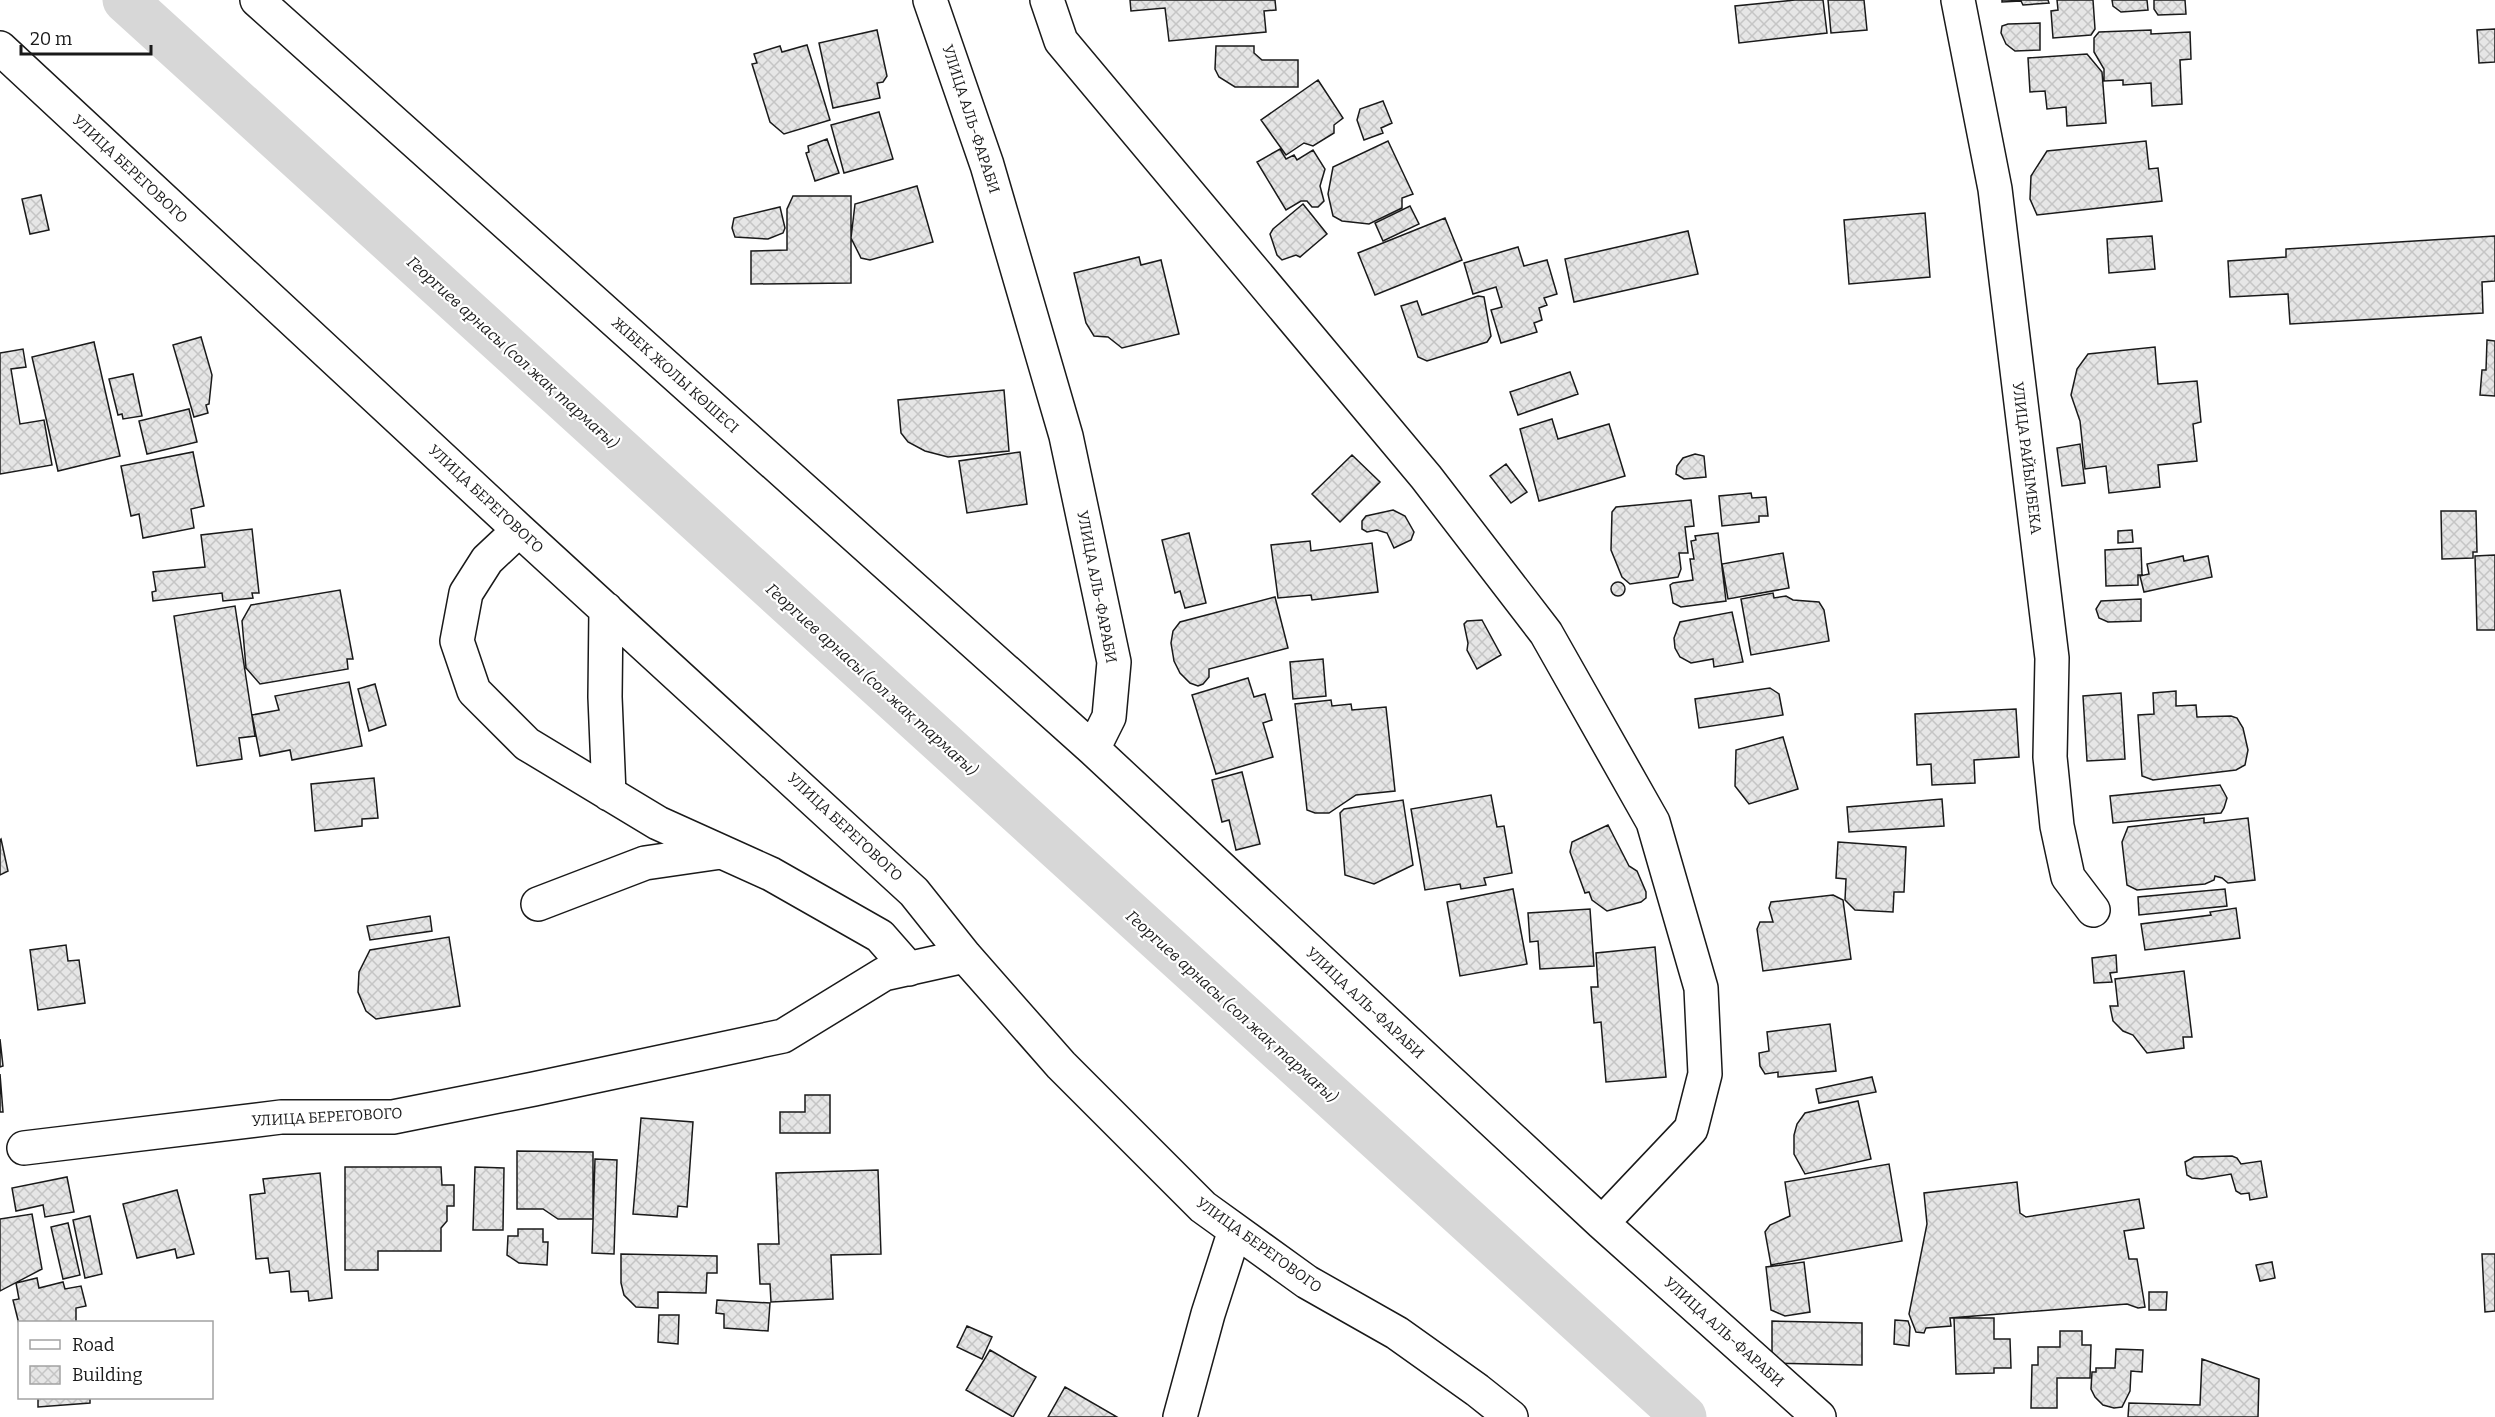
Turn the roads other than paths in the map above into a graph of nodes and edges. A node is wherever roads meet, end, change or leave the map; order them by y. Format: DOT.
graph roads {
  1 [pos="257,0"];
  2 [pos="930,0"];
  3 [pos="1047,0"];
  4 [pos="1958,0"];
  5 [pos="0,48"];
  6 [pos="519,530"];
  7 [pos="606,609"];
  8 [pos="1093,749"];
  9 [pos="609,794"];
  10 [pos="722,852"];
  11 [pos="538,904"];
  12 [pos="2093,910"];
  13 [pos="965,956"];
  14 [pos="909,969"];
  15 [pos="24,1148"];
  16 [pos="1602,1223"];
  17 [pos="1235,1230"];
  18 [pos="1180,1417"];
  19 [pos="1511,1417"];
  20 [pos="1819,1417"];
  1 -- 8 [label="street, ЖІБЕК ЖОЛЫ КӨШЕСІ"];
  2 -- 8 [label="street, УЛИЦА АЛЬ-ФАРАБИ"];
  3 -- 16 [label="street"];
  4 -- 12 [label="street, УЛИЦА РАЙЫМБЕКА"];
  5 -- 6 [label="street, УЛИЦА БЕРЕГОВОГО"];
  6 -- 7 [label="street, УЛИЦА БЕРЕГОВОГО"];
  6 -- 9 [label="street"];
  7 -- 9 [label="street"];
  7 -- 13 [label="street, УЛИЦА БЕРЕГОВОГО"];
  8 -- 16 [label="street, УЛИЦА АЛЬ-ФАРАБИ"];
  9 -- 10 [label="street"];
  10 -- 11 [label="street"];
  10 -- 14 [label="street"];
  13 -- 14 [label="street, УЛИЦА БЕРЕГОВОГО"];
  13 -- 17 [label="street, УЛИЦА БЕРЕГОВОГО"];
  14 -- 15 [label="street, УЛИЦА БЕРЕГОВОГО"];
  16 -- 20 [label="street, УЛИЦА АЛЬ-ФАРАБИ"];
  17 -- 18 [label="street"];
  17 -- 19 [label="street, УЛИЦА БЕРЕГОВОГО"];
}
